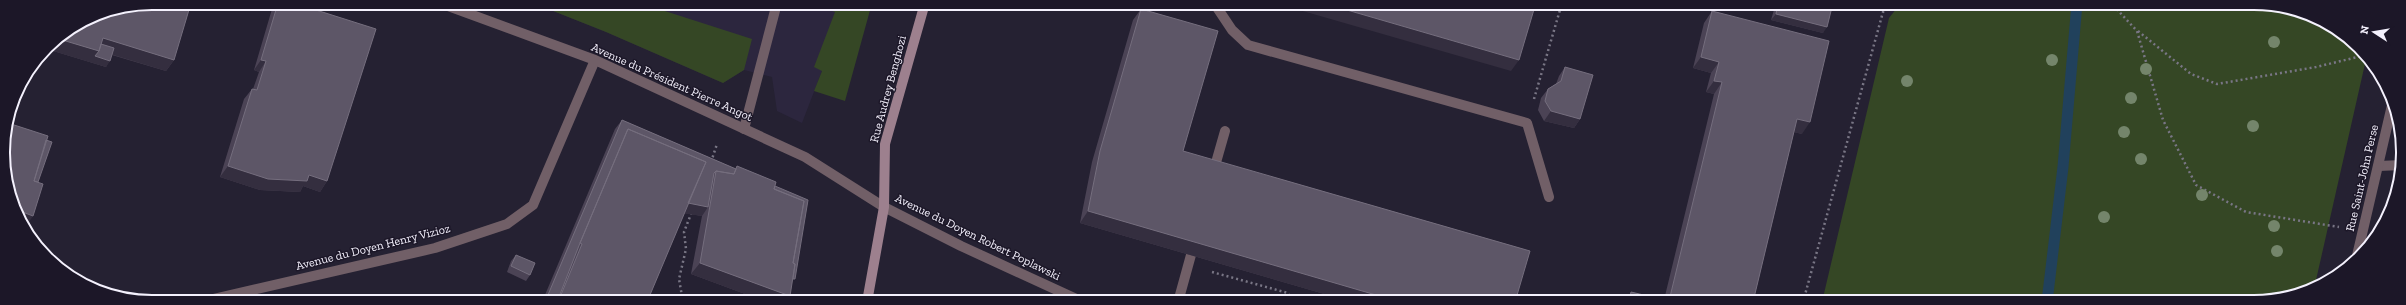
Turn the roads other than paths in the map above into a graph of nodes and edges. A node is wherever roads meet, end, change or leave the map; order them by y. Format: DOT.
graph roads {
  1 [pos="459,10"];
  2 [pos="775,10"];
  3 [pos="923,10"];
  4 [pos="1219,10"];
  5 [pos="595,60"];
  6 [pos="2390,114"];
  7 [pos="744,129"];
  8 [pos="1225,131"];
  9 [pos="2396,165"];
  10 [pos="2379,166"];
  11 [pos="1213,173"];
  12 [pos="1549,197"];
  13 [pos="884,207"];
  14 [pos="2359,248"];
  15 [pos="1191,255"];
  16 [pos="230,295"];
  17 [pos="868,295"];
  18 [pos="1068,295"];
  19 [pos="1180,295"];
  1 -- 5 [label="street, Avenue du Président Pierre Angot"];
  2 -- 7 [label="street"];
  3 -- 13 [label="street, Rue Audrey Benghozi"];
  4 -- 12 [label="street"];
  5 -- 7 [label="street, Avenue du Président Pierre Angot"];
  5 -- 16 [label="street, Avenue du Doyen Henry Vizioz"];
  6 -- 10 [label="street, Rue Saint-John Perse"];
  7 -- 13 [label="street, Avenue du Président Pierre Angot"];
  8 -- 11 [label="street"];
  9 -- 10 [label="street"];
  10 -- 14 [label="street, Rue Saint-John Perse"];
  13 -- 17 [label="street, Rue Audrey Benghozi"];
  13 -- 18 [label="street, Avenue du Doyen Robert Poplawski"];
  15 -- 19 [label="street"];
}
